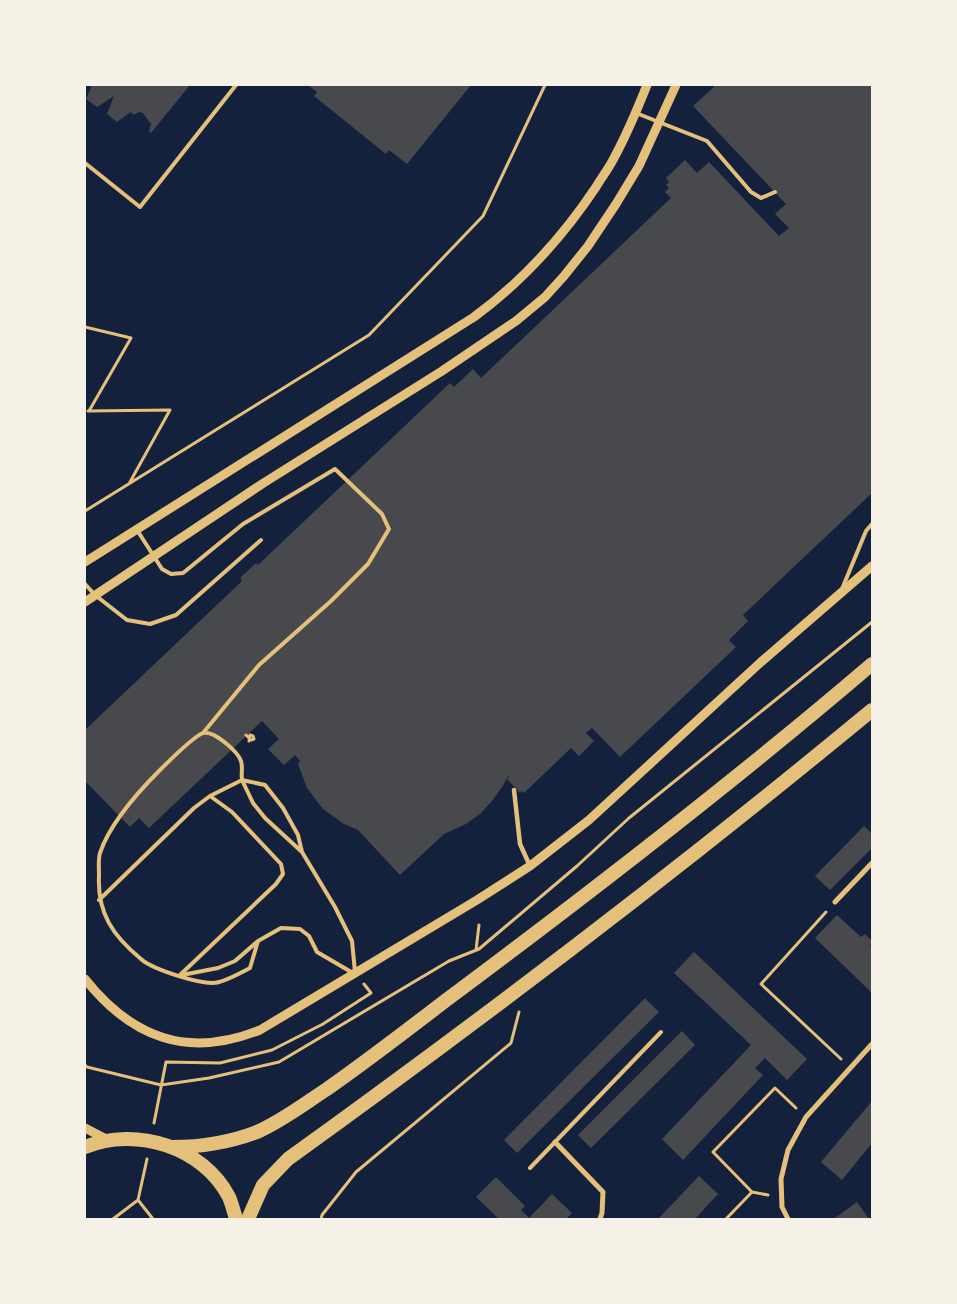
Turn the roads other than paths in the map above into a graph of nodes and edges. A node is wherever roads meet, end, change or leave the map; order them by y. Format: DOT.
graph roads {
  1 [pos="236,85"];
  2 [pos="647,85"];
  3 [pos="676,85"];
  4 [pos="636,114"];
  5 [pos="660,124"];
  6 [pos="85,163"];
  7 [pos="775,192"];
  8 [pos="872,524"];
  9 [pos="136,529"];
  10 [pos="261,540"];
  11 [pos="153,556"];
  12 [pos="85,562"];
  13 [pos="872,566"];
  14 [pos="85,584"];
  15 [pos="95,595"];
  16 [pos="839,595"];
  17 [pos="85,602"];
  18 [pos="872,664"];
  19 [pos="872,710"];
  20 [pos="203,734"];
  21 [pos="242,780"];
  22 [pos="514,790"];
  23 [pos="210,796"];
  24 [pos="302,852"];
  25 [pos="872,863"];
  26 [pos="530,866"];
  27 [pos="99,900"];
  28 [pos="835,902"];
  29 [pos="258,941"];
  30 [pos="355,974"];
  31 [pos="180,975"];
  32 [pos="85,979"];
  33 [pos="661,1032"];
  34 [pos="872,1044"];
  35 [pos="85,1128"];
  36 [pos="108,1140"];
  37 [pos="555,1142"];
  38 [pos="85,1147"];
  39 [pos="186,1150"];
  40 [pos="530,1168"];
  41 [pos="236,1219"];
  42 [pos="248,1219"];
  43 [pos="600,1219"];
  44 [pos="788,1219"];
  1 -- 6 [label="lane"];
  2 -- 4 [label="street"];
  3 -- 5 [label="street"];
  4 -- 5 [label="lane"];
  4 -- 9 [label="street"];
  5 -- 7 [label="lane"];
  5 -- 11 [label="street"];
  8 -- 16 [label="lane"];
  9 -- 11 [label="lane"];
  9 -- 12 [label="street"];
  10 -- 15 [label="lane"];
  11 -- 15 [label="street"];
  11 -- 20 [label="lane"];
  13 -- 16 [label="street"];
  14 -- 15 [label="lane"];
  15 -- 17 [label="street"];
  16 -- 26 [label="street"];
  18 -- 39 [label="highway"];
  19 -- 42 [label="highway"];
  20 -- 21 [label="lane"];
  20 -- 27 [label="lane"];
  21 -- 23 [label="lane"];
  21 -- 24 [label="lane"];
  21 -- 24 [label="lane"];
  22 -- 26 [label="street"];
  23 -- 27 [label="lane"];
  23 -- 31 [label="lane"];
  24 -- 30 [label="lane"];
  25 -- 28 [label="street"];
  26 -- 30 [label="street"];
  27 -- 31 [label="lane"];
  29 -- 30 [label="lane"];
  29 -- 31 [label="lane"];
  29 -- 31 [label="lane"];
  30 -- 32 [label="street"];
  33 -- 37 [label="lane"];
  34 -- 44 [label="street"];
  35 -- 36 [label="street"];
  36 -- 38 [label="highway"];
  36 -- 39 [label="highway"];
  37 -- 40 [label="lane"];
  37 -- 43 [label="street"];
  39 -- 41 [label="highway"];
}
